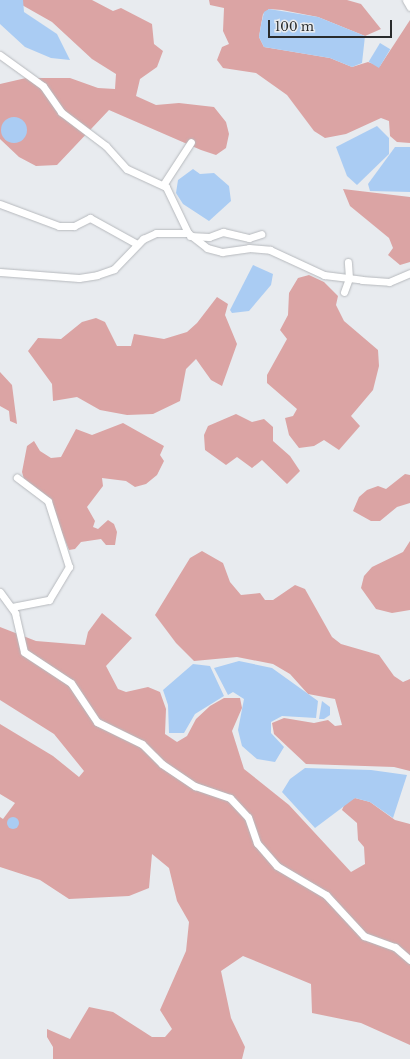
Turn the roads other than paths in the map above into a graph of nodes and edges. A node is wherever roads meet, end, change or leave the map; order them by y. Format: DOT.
graph roads {
  1 [pos="406,0"];
  2 [pos="410,8"];
  3 [pos="0,55"];
  4 [pos="191,142"];
  5 [pos="163,185"];
  6 [pos="0,204"];
  7 [pos="189,234"];
  8 [pos="261,234"];
  9 [pos="137,244"];
  10 [pos="348,262"];
  11 [pos="0,272"];
  12 [pos="410,273"];
  13 [pos="349,278"];
  14 [pos="344,292"];
  15 [pos="17,478"];
  16 [pos="0,592"];
  17 [pos="12,607"];
  18 [pos="410,960"];
  1 -- 2 [label="street"];
  3 -- 5 [label="street"];
  4 -- 5 [label="street"];
  5 -- 7 [label="street"];
  6 -- 9 [label="street"];
  7 -- 8 [label="street"];
  7 -- 9 [label="street"];
  7 -- 13 [label="street"];
  9 -- 11 [label="street"];
  10 -- 13 [label="street"];
  12 -- 13 [label="street"];
  13 -- 14 [label="street"];
  15 -- 17 [label="street"];
  16 -- 17 [label="street"];
  17 -- 18 [label="street"];
}
